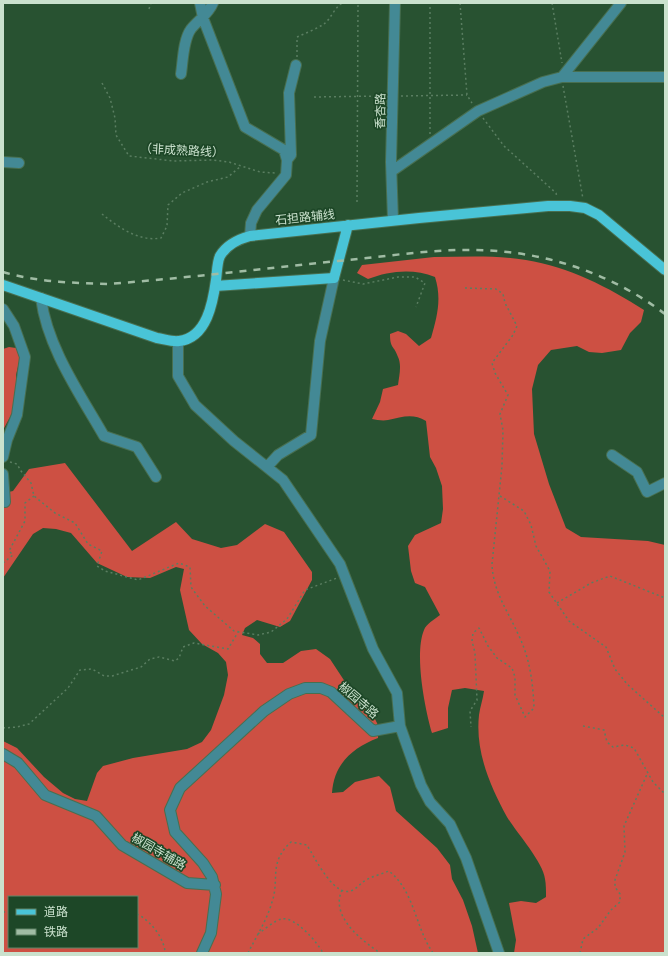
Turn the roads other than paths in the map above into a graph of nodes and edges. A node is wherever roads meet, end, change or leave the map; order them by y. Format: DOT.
graph roads {
  1 [pos="200,3"];
  2 [pos="213,3"];
  3 [pos="395,3"];
  4 [pos="621,3"];
  5 [pos="203,18"];
  6 [pos="296,65"];
  7 [pos="181,74"];
  8 [pos="562,77"];
  9 [pos="665,77"];
  10 [pos="288,160"];
  11 [pos="3,162"];
  12 [pos="19,163"];
  13 [pos="392,171"];
  14 [pos="393,220"];
  15 [pos="348,225"];
  16 [pos="250,236"];
  17 [pos="665,270"];
  18 [pos="334,278"];
  19 [pos="3,286"];
  20 [pos="215,286"];
  21 [pos="41,298"];
  22 [pos="3,309"];
  23 [pos="178,341"];
  24 [pos="612,455"];
  25 [pos="3,457"];
  26 [pos="267,467"];
  27 [pos="3,474"];
  28 [pos="156,478"];
  29 [pos="665,483"];
  30 [pos="5,502"];
  31 [pos="400,726"];
  32 [pos="3,754"];
  33 [pos="215,885"];
  34 [pos="202,953"];
  35 [pos="499,953"];
  1 -- 5 [label="street"];
  2 -- 5 [label="street"];
  3 -- 13 [label="street, 香杏路"];
  4 -- 8 [label="street"];
  5 -- 7 [label="street"];
  5 -- 10 [label="street"];
  6 -- 10 [label="street"];
  8 -- 9 [label="street"];
  8 -- 13 [label="street"];
  10 -- 16 [label="street"];
  11 -- 12 [label="street"];
  13 -- 14 [label="street, 香杏路"];
  14 -- 15 [label="main road, 石担路辅线"];
  14 -- 17 [label="main road, 石担路辅线"];
  15 -- 16 [label="main road, 石担路辅线"];
  15 -- 18 [label="main road"];
  16 -- 20 [label="main road, 石担路辅线"];
  18 -- 20 [label="main road"];
  18 -- 26 [label="street"];
  19 -- 21 [label="main road"];
  20 -- 23 [label="main road, 石担路辅线"];
  21 -- 23 [label="main road"];
  21 -- 28 [label="street"];
  22 -- 25 [label="street"];
  23 -- 26 [label="street, 椒园寺路"];
  24 -- 29 [label="street"];
  26 -- 31 [label="street, 椒园寺路"];
  27 -- 30 [label="street"];
  31 -- 33 [label="street, 椒园寺路"];
  31 -- 35 [label="street"];
  32 -- 33 [label="street, 椒园寺辅路"];
  33 -- 34 [label="street, 椒园寺路"];
}
